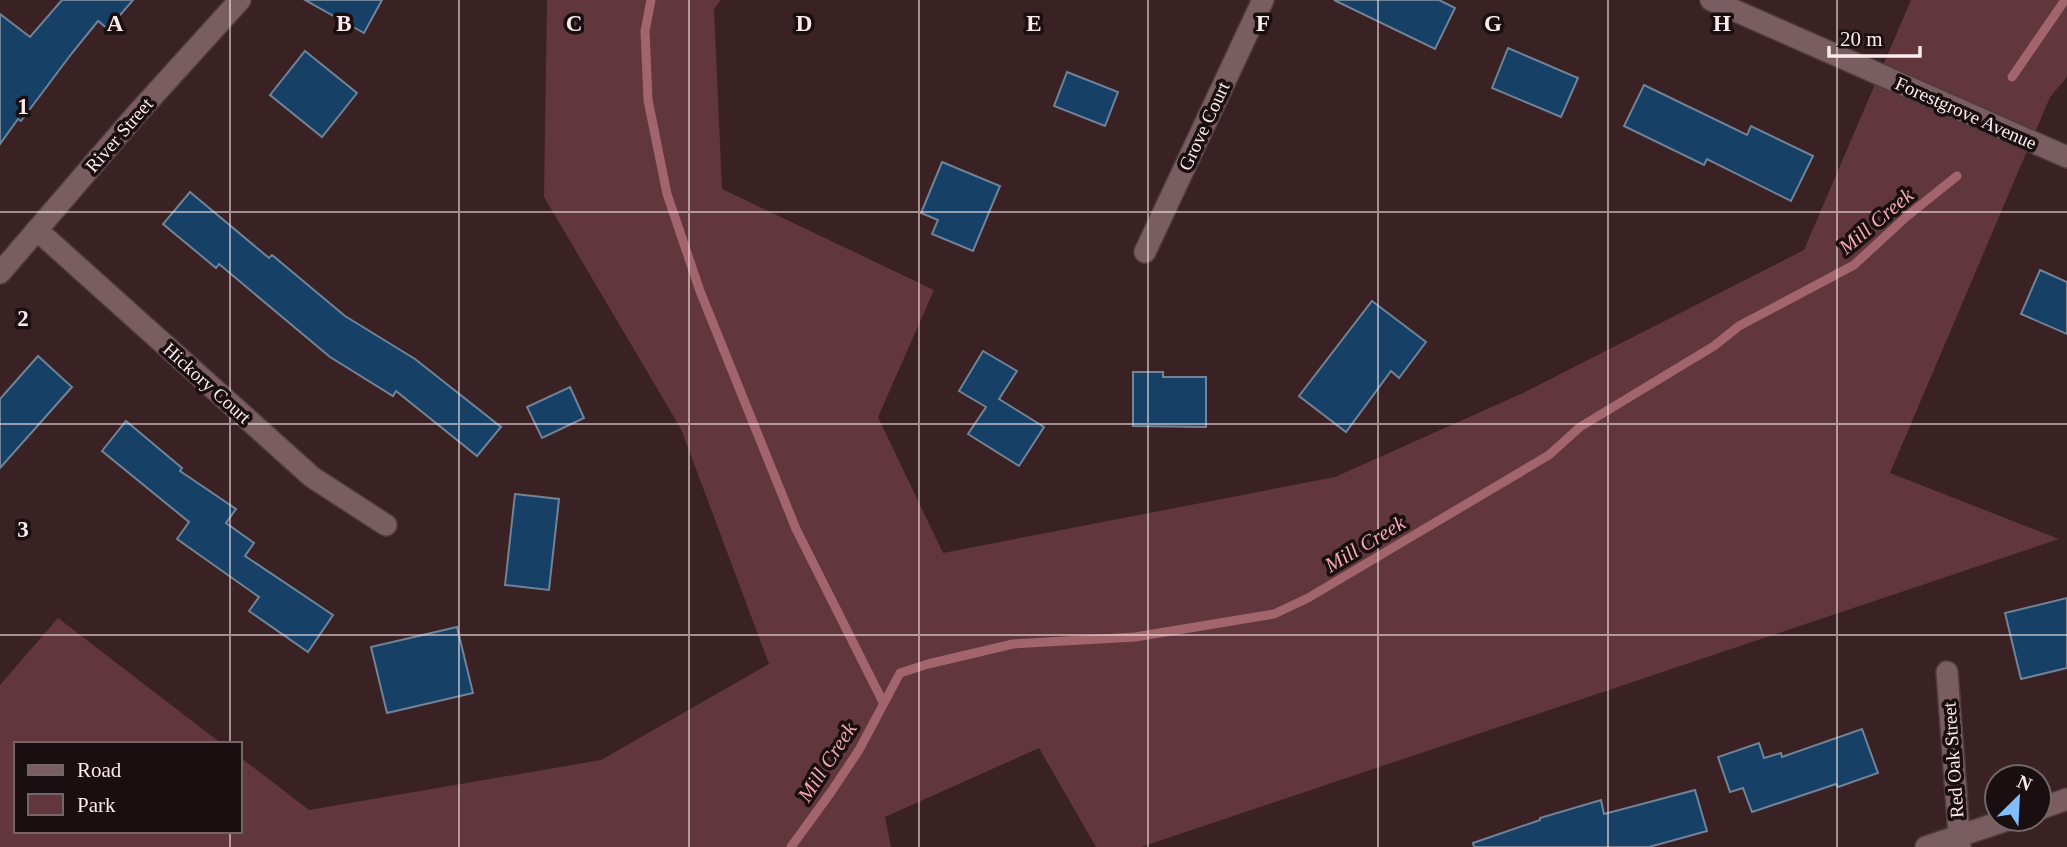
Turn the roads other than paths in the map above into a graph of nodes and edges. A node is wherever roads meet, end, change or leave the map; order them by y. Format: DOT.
graph roads {
  1 [pos="240,0"];
  2 [pos="1262,0"];
  3 [pos="1711,0"];
  4 [pos="2067,157"];
  5 [pos="37,230"];
  6 [pos="1145,252"];
  7 [pos="0,273"];
  8 [pos="386,525"];
  9 [pos="1947,672"];
  10 [pos="1983,831"];
  11 [pos="1959,842"];
  12 [pos="1926,847"];
  1 -- 5 [label="street, River Street"];
  2 -- 6 [label="street, Grove Court"];
  3 -- 4 [label="street, Forestgrove Avenue"];
  5 -- 7 [label="street, River Street"];
  5 -- 8 [label="street, Hickory Court"];
  9 -- 11 [label="street, Red Oak Street"];
  10 -- 11 [label="street"];
  11 -- 12 [label="street"];
}
